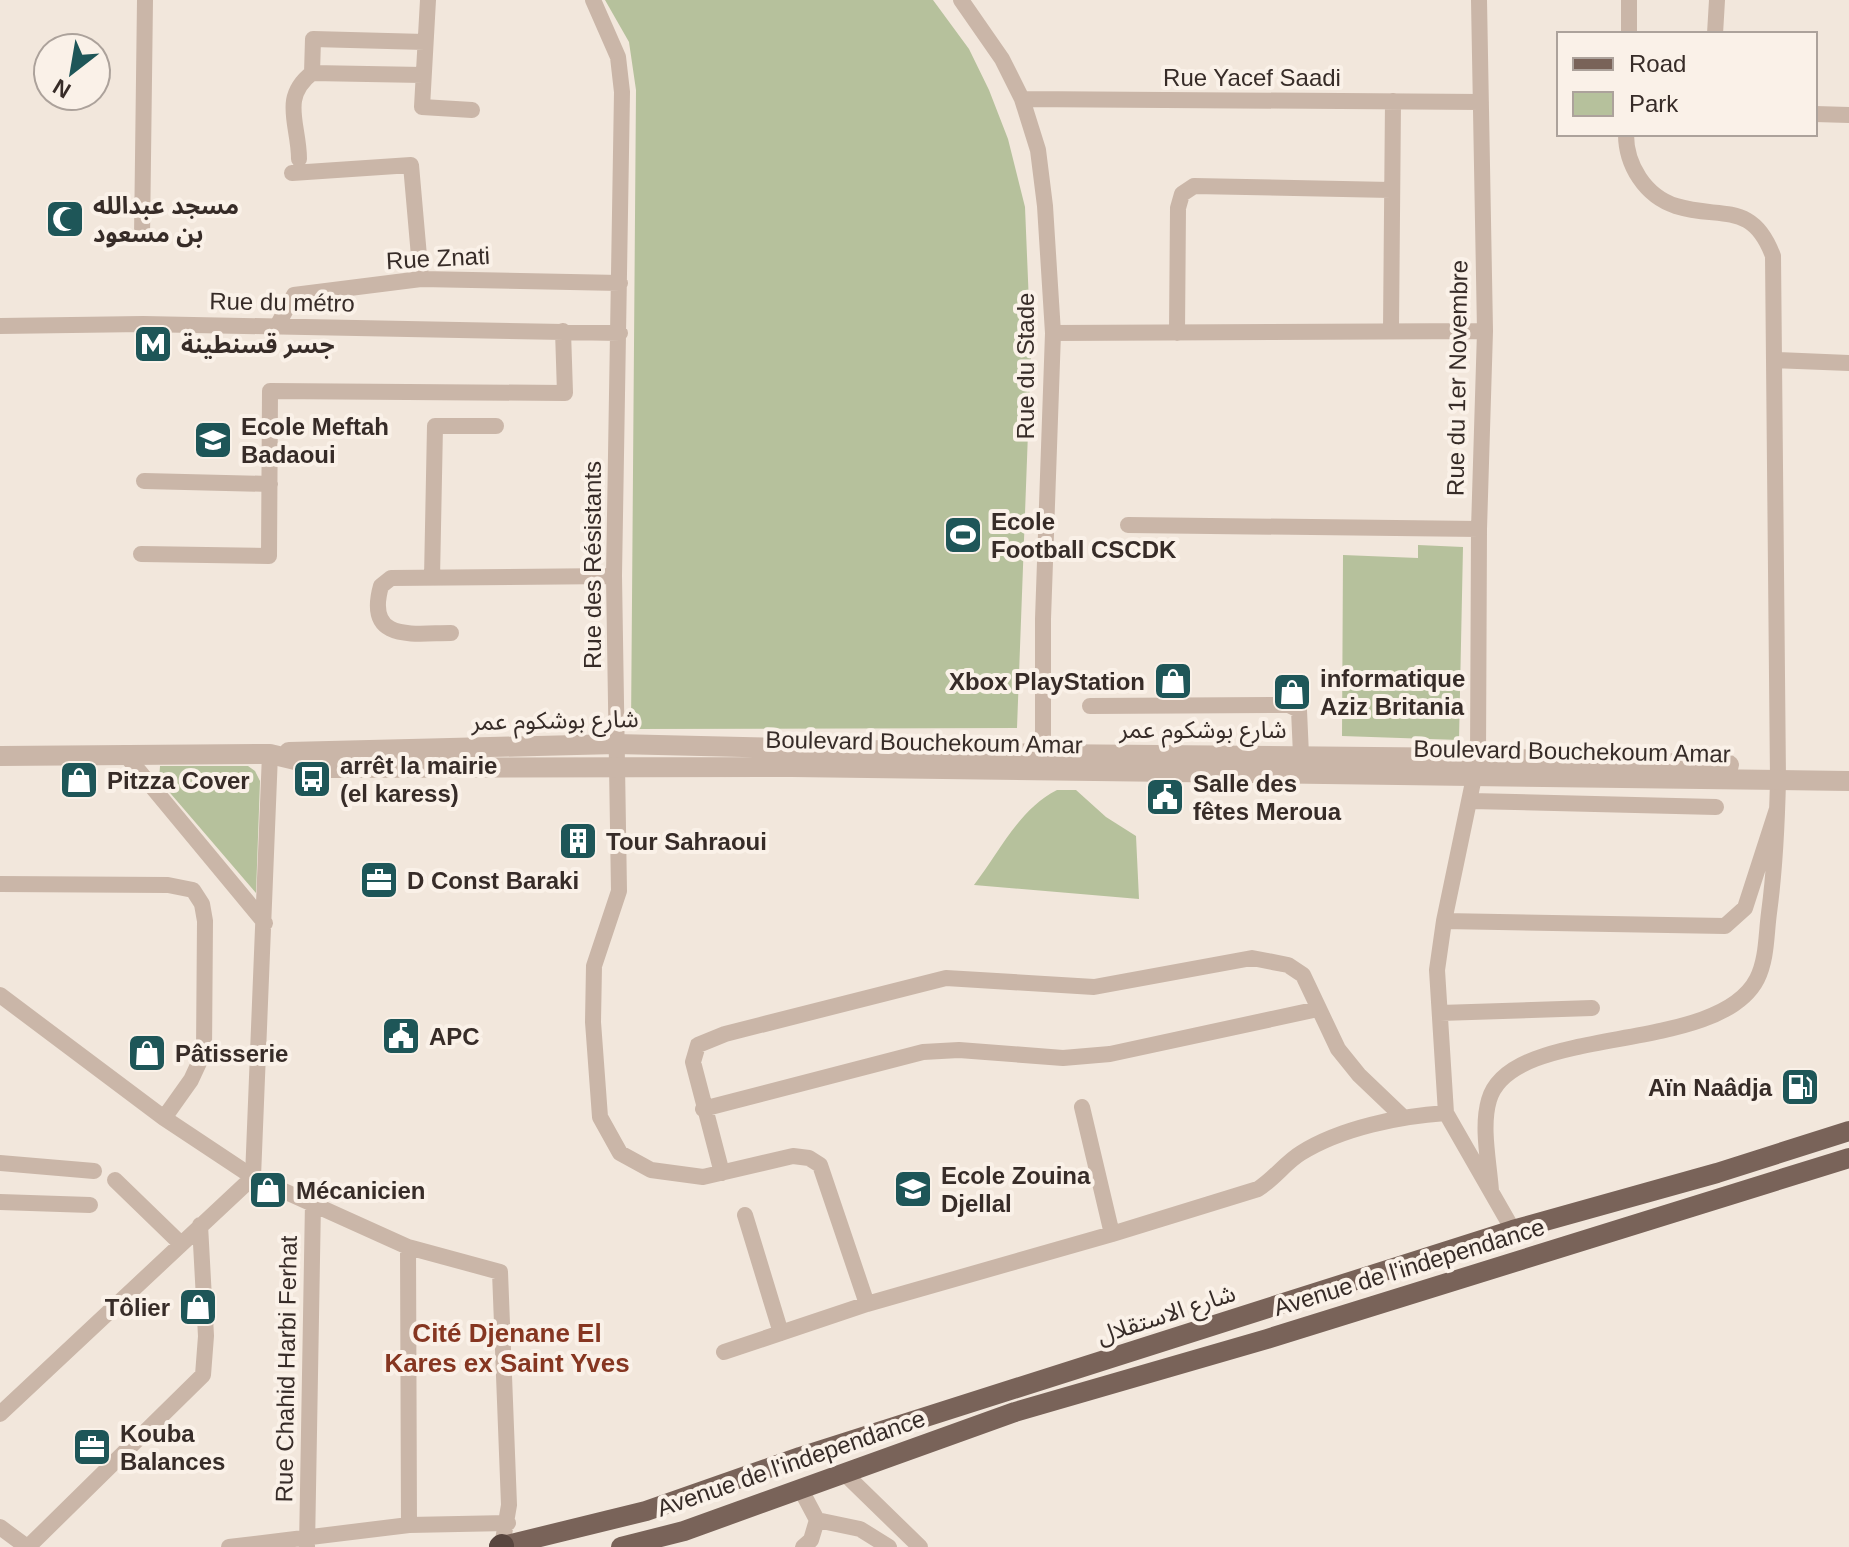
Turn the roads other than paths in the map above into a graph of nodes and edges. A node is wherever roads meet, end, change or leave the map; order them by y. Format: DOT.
graph roads {
  1 [pos="145,0"];
  2 [pos="428,0"];
  3 [pos="593,0"];
  4 [pos="961,0"];
  5 [pos="1463,0"];
  6 [pos="1479,0"];
  7 [pos="1629,0"];
  8 [pos="1717,0"];
  9 [pos="1629,32"];
  10 [pos="1715,32"];
  11 [pos="425,42"];
  12 [pos="312,73"];
  13 [pos="423,75"];
  14 [pos="1022,99"];
  15 [pos="1393,101"];
  16 [pos="1481,102"];
  17 [pos="472,110"];
  18 [pos="1817,114"];
  19 [pos="1849,115"];
  20 [pos="1626,136"];
  21 [pos="1391,190"];
  22 [pos="142,237"];
  23 [pos="421,279"];
  24 [pos="620,283"];
  25 [pos="0,326"];
  26 [pos="277,326"];
  27 [pos="1391,329"];
  28 [pos="563,331"];
  29 [pos="1485,331"];
  30 [pos="620,333"];
  31 [pos="1053,333"];
  32 [pos="1177,333"];
  33 [pos="1775,360"];
  34 [pos="1849,363"];
  35 [pos="496,426"];
  36 [pos="144,481"];
  37 [pos="270,484"];
  38 [pos="1128,525"];
  39 [pos="1479,529"];
  40 [pos="141,554"];
  41 [pos="614,576"];
  42 [pos="432,578"];
  43 [pos="451,633"];
  44 [pos="1090,706"];
  45 [pos="616,744"];
  46 [pos="124,753"];
  47 [pos="270,754"];
  48 [pos="1301,755"];
  49 [pos="0,756"];
  50 [pos="1043,762"];
  51 [pos="616,765"];
  52 [pos="1478,766"];
  53 [pos="1849,769"];
  54 [pos="1778,773"];
  55 [pos="1849,781"];
  56 [pos="1471,801"];
  57 [pos="1716,807"];
  58 [pos="1777,809"];
  59 [pos="0,884"];
  60 [pos="1444,921"];
  61 [pos="265,923"];
  62 [pos="0,995"];
  63 [pos="1592,1008"];
  64 [pos="1318,1009"];
  65 [pos="1440,1013"];
  66 [pos="1082,1107"];
  67 [pos="703,1109"];
  68 [pos="1446,1113"];
  69 [pos="164,1118"];
  70 [pos="1404,1118"];
  71 [pos="1849,1131"];
  72 [pos="1849,1158"];
  73 [pos="0,1163"];
  74 [pos="94,1171"];
  75 [pos="722,1173"];
  76 [pos="253,1177"];
  77 [pos="115,1180"];
  78 [pos="1491,1191"];
  79 [pos="0,1202"];
  80 [pos="313,1202"];
  81 [pos="90,1205"];
  82 [pos="745,1215"];
  83 [pos="200,1225"];
  84 [pos="1513,1230"];
  85 [pos="1112,1234"];
  86 [pos="180,1243"];
  87 [pos="408,1247"];
  88 [pos="867,1304"];
  89 [pos="781,1333"];
  90 [pos="724,1352"];
  91 [pos="0,1414"];
  92 [pos="844,1473"];
  93 [pos="800,1488"];
  94 [pos="817,1520"];
  95 [pos="409,1525"];
  96 [pos="0,1527"];
  97 [pos="307,1541"];
  98 [pos="503,1541"];
  99 [pos="28,1547"];
  100 [pos="229,1547"];
  101 [pos="621,1547"];
  102 [pos="803,1547"];
  103 [pos="889,1547"];
  104 [pos="920,1547"];
  1 -- 22 [label="street"];
  2 -- 11 [label="street"];
  3 -- 24 [label="street, Rue des Résistants"];
  4 -- 14 [label="street, Rue du Stade"];
  5 -- 6 [label="street"];
  6 -- 16 [label="street, Rue du 1er Novembre"];
  7 -- 9 [label="street"];
  8 -- 10 [label="street"];
  11 -- 12 [label="street"];
  11 -- 13 [label="street"];
  12 -- 13 [label="street"];
  12 -- 23 [label="street"];
  13 -- 17 [label="street"];
  14 -- 15 [label="street, Rue Yacef Saadi"];
  14 -- 31 [label="street, Rue du Stade"];
  15 -- 16 [label="street, Rue Yacef Saadi"];
  15 -- 21 [label="street"];
  16 -- 29 [label="street, Rue du 1er Novembre"];
  18 -- 19 [label="street"];
  20 -- 33 [label="street"];
  21 -- 27 [label="street"];
  21 -- 32 [label="street"];
  23 -- 24 [label="street, Rue Znati"];
  23 -- 26 [label="street, Rue Znati"];
  24 -- 30 [label="street, Rue des Résistants"];
  25 -- 26 [label="street, Rue du métro"];
  26 -- 28 [label="street, Rue du métro"];
  27 -- 29 [label="street"];
  27 -- 32 [label="street"];
  28 -- 30 [label="street, Rue du métro"];
  28 -- 37 [label="street"];
  29 -- 39 [label="street, Rue du 1er Novembre"];
  30 -- 41 [label="street, Rue des Résistants"];
  31 -- 32 [label="street"];
  31 -- 50 [label="street, Rue du Stade"];
  33 -- 34 [label="street"];
  33 -- 54 [label="street"];
  35 -- 42 [label="street"];
  36 -- 37 [label="street"];
  37 -- 40 [label="street"];
  38 -- 39 [label="street"];
  39 -- 52 [label="street, Rue du 1er Novembre"];
  41 -- 42 [label="street"];
  41 -- 45 [label="street, Rue des Résistants"];
  42 -- 43 [label="street"];
  44 -- 48 [label="street"];
  45 -- 47 [label="street, شارع بوشكوم عمر"];
  45 -- 50 [label="street, شارع بوشكوم عمر"];
  45 -- 51 [label="street, Rue des Résistants"];
  46 -- 47 [label="street, Boulevard Bouchekoum Amar"];
  46 -- 49 [label="street, Boulevard Bouchekoum Amar"];
  46 -- 61 [label="street"];
  47 -- 51 [label="street, Boulevard Bouchekoum Amar"];
  47 -- 61 [label="street"];
  48 -- 50 [label="street, شارع بوشكوم عمر"];
  48 -- 52 [label="street, شارع بوشكوم عمر"];
  50 -- 51 [label="street, Boulevard Bouchekoum Amar"];
  50 -- 52 [label="street, Boulevard Bouchekoum Amar"];
  51 -- 75 [label="street, Rue des Résistants"];
  52 -- 54 [label="street, شارع بوشكوم عمر"];
  52 -- 56 [label="street, Rue du 1er Novembre"];
  53 -- 54 [label="street, شارع بوشكوم عمر"];
  54 -- 55 [label="street"];
  54 -- 58 [label="street"];
  56 -- 57 [label="street"];
  56 -- 60 [label="street, Rue du 1er Novembre"];
  58 -- 60 [label="street"];
  58 -- 78 [label="street"];
  59 -- 69 [label="street"];
  60 -- 65 [label="street, Rue du 1er Novembre"];
  61 -- 76 [label="street"];
  62 -- 69 [label="street"];
  63 -- 65 [label="street"];
  64 -- 67 [label="street"];
  64 -- 67 [label="street"];
  64 -- 70 [label="street"];
  65 -- 68 [label="street, Rue du 1er Novembre"];
  66 -- 85 [label="street"];
  67 -- 75 [label="street"];
  68 -- 70 [label="street"];
  68 -- 78 [label="street"];
  69 -- 76 [label="street"];
  70 -- 85 [label="street"];
  71 -- 84 [label="main road, شارع الاستقلال"];
  72 -- 92 [label="main road, Avenue de l'independance"];
  73 -- 74 [label="street"];
  75 -- 88 [label="street, Rue des Résistants"];
  76 -- 80 [label="street"];
  76 -- 83 [label="street"];
  77 -- 86 [label="street"];
  78 -- 84 [label="street"];
  79 -- 81 [label="street"];
  80 -- 87 [label="street"];
  80 -- 97 [label="street, Rue Chahid Harbi Ferhat"];
  82 -- 89 [label="street"];
  83 -- 86 [label="street"];
  83 -- 99 [label="street"];
  84 -- 98 [label="main road, شارع الاستقلال"];
  85 -- 88 [label="street"];
  86 -- 91 [label="street"];
  87 -- 95 [label="street"];
  87 -- 98 [label="street"];
  88 -- 89 [label="street"];
  89 -- 90 [label="street"];
  92 -- 93 [label="main road, Avenue de l'independance"];
  92 -- 104 [label="street"];
  93 -- 94 [label="street"];
  93 -- 101 [label="main road, Avenue de l'independance"];
  94 -- 102 [label="street"];
  94 -- 103 [label="street"];
  95 -- 97 [label="street"];
  95 -- 98 [label="street"];
  96 -- 99 [label="street"];
  97 -- 100 [label="street"];
}
